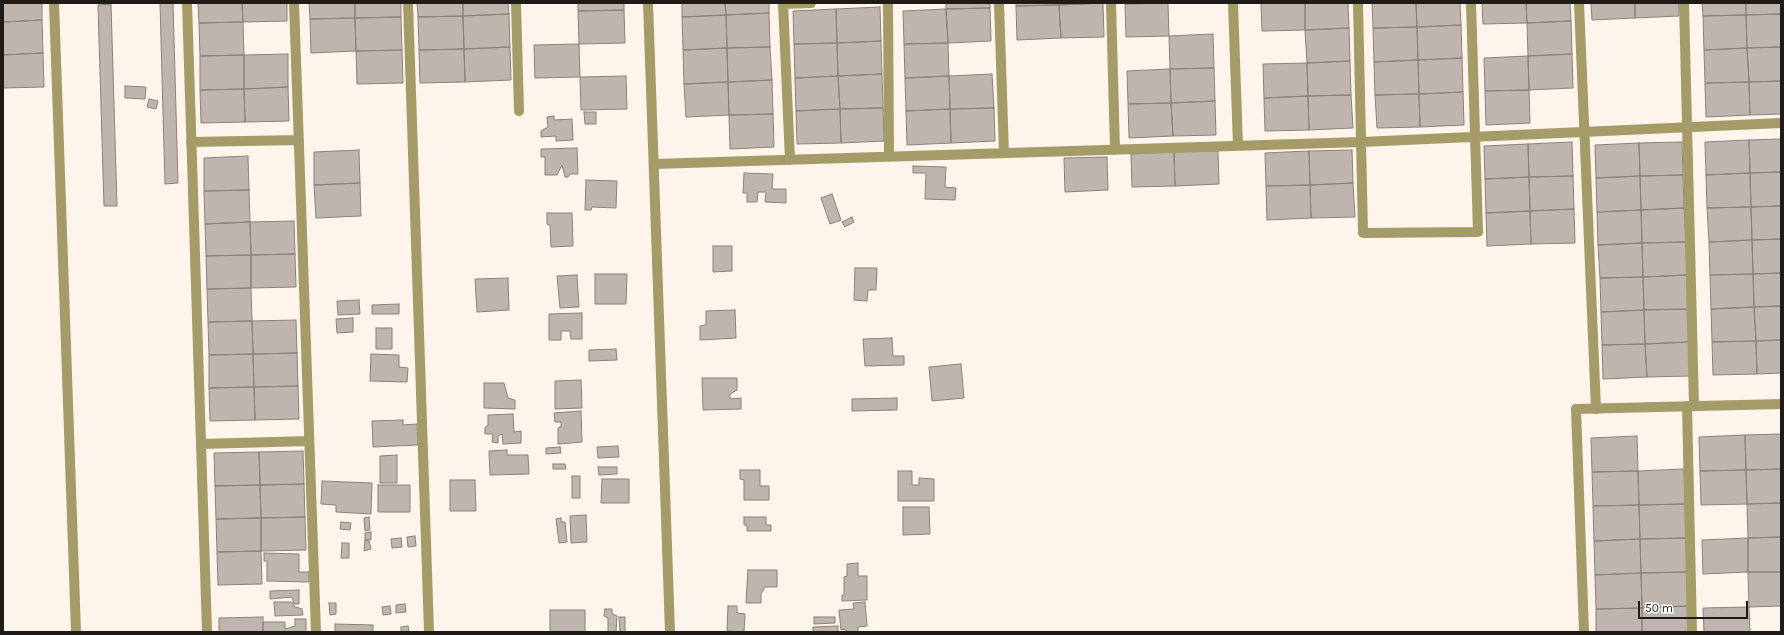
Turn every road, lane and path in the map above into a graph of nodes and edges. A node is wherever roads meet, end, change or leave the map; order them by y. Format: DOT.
graph roads {
  1 [pos="54,3"];
  2 [pos="187,3"];
  3 [pos="294,3"];
  4 [pos="408,3"];
  5 [pos="516,3"];
  6 [pos="648,3"];
  7 [pos="811,3"];
  8 [pos="888,3"];
  9 [pos="999,3"];
  10 [pos="1111,3"];
  11 [pos="1233,3"];
  12 [pos="1358,3"];
  13 [pos="1471,3"];
  14 [pos="1578,3"];
  15 [pos="1684,3"];
  16 [pos="783,4"];
  17 [pos="519,111"];
  18 [pos="1781,123"];
  19 [pos="1687,126"];
  20 [pos="1584,132"];
  21 [pos="1475,137"];
  22 [pos="299,140"];
  23 [pos="192,142"];
  24 [pos="1361,142"];
  25 [pos="1238,146"];
  26 [pos="1115,150"];
  27 [pos="1004,153"];
  28 [pos="889,157"];
  29 [pos="790,160"];
  30 [pos="654,164"];
  31 [pos="1781,404"];
  32 [pos="1691,406"];
  33 [pos="1596,409"];
  34 [pos="309,441"];
  35 [pos="201,444"];
  36 [pos="76,632"];
  37 [pos="207,632"];
  38 [pos="316,632"];
  39 [pos="429,632"];
  40 [pos="670,632"];
  41 [pos="1584,632"];
  42 [pos="1692,632"];
  1 -- 36 [label="street"];
  2 -- 23 [label="street"];
  3 -- 22 [label="street"];
  4 -- 39 [label="street"];
  5 -- 17 [label="street"];
  6 -- 30 [label="street"];
  7 -- 16 [label="street"];
  8 -- 28 [label="street"];
  9 -- 27 [label="street"];
  10 -- 26 [label="street"];
  11 -- 25 [label="street"];
  12 -- 24 [label="street"];
  13 -- 21 [label="street"];
  14 -- 20 [label="street"];
  15 -- 19 [label="street"];
  16 -- 29 [label="street"];
  18 -- 19 [label="street"];
  19 -- 20 [label="street"];
  19 -- 32 [label="street"];
  20 -- 21 [label="street"];
  20 -- 33 [label="street"];
  21 -- 24 [label="street"];
  21 -- 24 [label="street"];
  22 -- 23 [label="street"];
  22 -- 34 [label="street"];
  23 -- 35 [label="street"];
  24 -- 25 [label="street"];
  25 -- 26 [label="street"];
  26 -- 27 [label="street"];
  27 -- 28 [label="street"];
  28 -- 29 [label="street"];
  29 -- 30 [label="street"];
  30 -- 40 [label="street"];
  31 -- 32 [label="street"];
  32 -- 33 [label="street"];
  32 -- 42 [label="street"];
  33 -- 41 [label="street"];
  34 -- 35 [label="street"];
  34 -- 38 [label="street"];
  35 -- 37 [label="street"];
}
